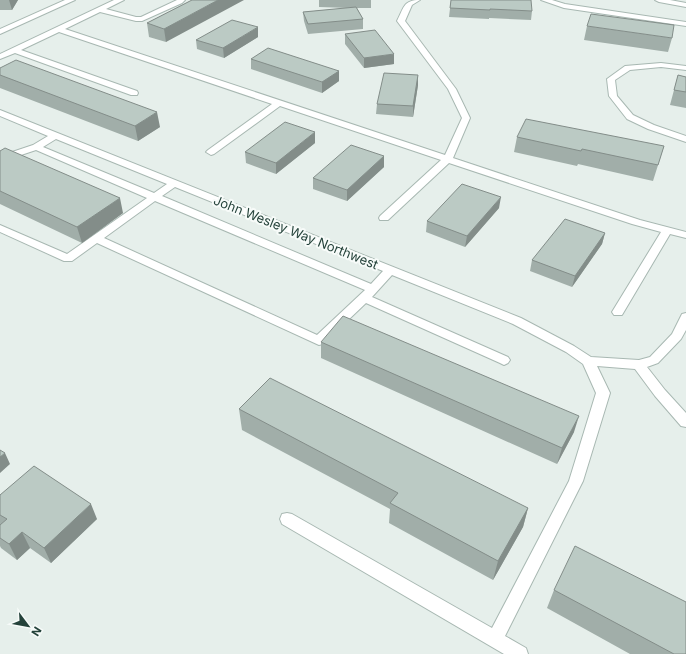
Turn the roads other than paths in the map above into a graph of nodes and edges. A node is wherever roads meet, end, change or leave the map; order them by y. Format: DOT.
graph roads {
  1 [pos="71,0"];
  2 [pos="120,0"];
  3 [pos="182,0"];
  4 [pos="416,0"];
  5 [pos="545,0"];
  6 [pos="659,0"];
  7 [pos="686,5"];
  8 [pos="100,10"];
  9 [pos="686,24"];
  10 [pos="60,29"];
  11 [pos="0,32"];
  12 [pos="14,50"];
  13 [pos="0,57"];
  14 [pos="41,60"];
  15 [pos="27,66"];
  16 [pos="686,68"];
  17 [pos="134,93"];
  18 [pos="279,103"];
  19 [pos="0,113"];
  20 [pos="55,135"];
  21 [pos="686,139"];
  22 [pos="36,147"];
  23 [pos="211,152"];
  24 [pos="0,159"];
  25 [pos="448,159"];
  26 [pos="174,183"];
  27 [pos="154,198"];
  28 [pos="384,218"];
  29 [pos="0,228"];
  30 [pos="668,230"];
  31 [pos="686,235"];
  32 [pos="96,239"];
  33 [pos="390,270"];
  34 [pos="373,289"];
  35 [pos="364,298"];
  36 [pos="618,312"];
  37 [pos="686,318"];
  38 [pos="504,360"];
  39 [pos="588,361"];
  40 [pos="639,365"];
  41 [pos="686,422"];
  42 [pos="287,519"];
  43 [pos="495,639"];
  44 [pos="520,654"];
  1 -- 11 [label="street"];
  2 -- 8 [label="street"];
  3 -- 8 [label="street"];
  4 -- 25 [label="street"];
  5 -- 9 [label="street"];
  6 -- 7 [label="street"];
  8 -- 10 [label="street"];
  10 -- 12 [label="street"];
  10 -- 18 [label="street"];
  12 -- 13 [label="street"];
  12 -- 14 [label="street"];
  14 -- 15 [label="street"];
  14 -- 17 [label="street"];
  16 -- 21 [label="street"];
  18 -- 23 [label="street"];
  18 -- 25 [label="street"];
  19 -- 20 [label="street, John Wesley Way Northwest"];
  20 -- 22 [label="street"];
  20 -- 26 [label="street, John Wesley Way Northwest"];
  22 -- 24 [label="street"];
  22 -- 27 [label="street"];
  25 -- 28 [label="street"];
  25 -- 30 [label="street"];
  26 -- 27 [label="street"];
  26 -- 33 [label="street, John Wesley Way Northwest"];
  27 -- 32 [label="street"];
  27 -- 34 [label="street"];
  29 -- 32 [label="street"];
  30 -- 31 [label="street"];
  30 -- 36 [label="street"];
  32 -- 35 [label="street"];
  33 -- 34 [label="street"];
  33 -- 39 [label="street, John Wesley Way Northwest"];
  34 -- 35 [label="street"];
  35 -- 38 [label="street"];
  37 -- 40 [label="street"];
  39 -- 40 [label="street"];
  39 -- 43 [label="street"];
  40 -- 41 [label="street"];
  42 -- 43 [label="street"];
  43 -- 44 [label="street"];
}
